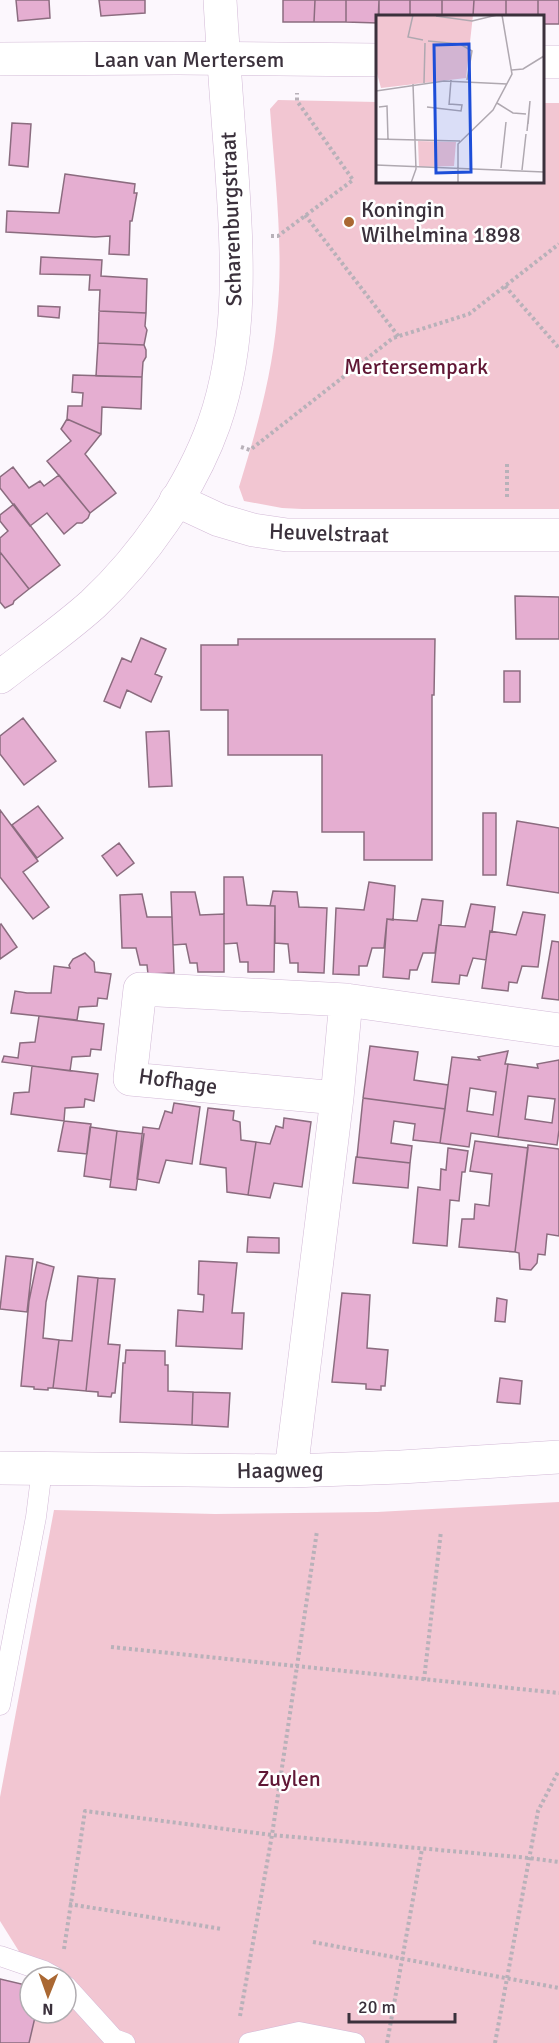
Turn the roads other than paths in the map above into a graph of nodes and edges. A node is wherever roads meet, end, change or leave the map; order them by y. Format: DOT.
graph roads {
  1 [pos="220,0"];
  2 [pos="0,59"];
  3 [pos="224,59"];
  4 [pos="376,60"];
  5 [pos="176,500"];
  6 [pos="559,535"];
  7 [pos="0,677"];
  8 [pos="346,1000"];
  9 [pos="559,1030"];
  10 [pos="338,1098"];
  11 [pos="559,1457"];
  12 [pos="0,1468"];
  13 [pos="42,1469"];
  14 [pos="291,1471"];
  15 [pos="0,1705"];
  16 [pos="0,1956"];
  17 [pos="26,1965"];
  18 [pos="78,1999"];
  19 [pos="125,2043"];
  20 [pos="249,2043"];
  21 [pos="355,2043"];
  1 -- 3 [label="street, Scharenburgstraat"];
  2 -- 3 [label="street, Laan van Mertersem"];
  3 -- 4 [label="street, Laan van Mertersem"];
  3 -- 5 [label="street, Scharenburgstraat"];
  5 -- 6 [label="street, Heuvelstraat"];
  5 -- 7 [label="street"];
  8 -- 9 [label="street, Hofhage"];
  8 -- 10 [label="street"];
  8 -- 10 [label="street, Hofhage"];
  10 -- 14 [label="street"];
  11 -- 14 [label="street, Haagweg"];
  12 -- 13 [label="street, Haagweg"];
  13 -- 14 [label="street, Haagweg"];
  13 -- 15 [label="lane"];
  16 -- 17 [label="lane"];
  18 -- 19 [label="lane"];
  20 -- 21 [label="lane"];
}
